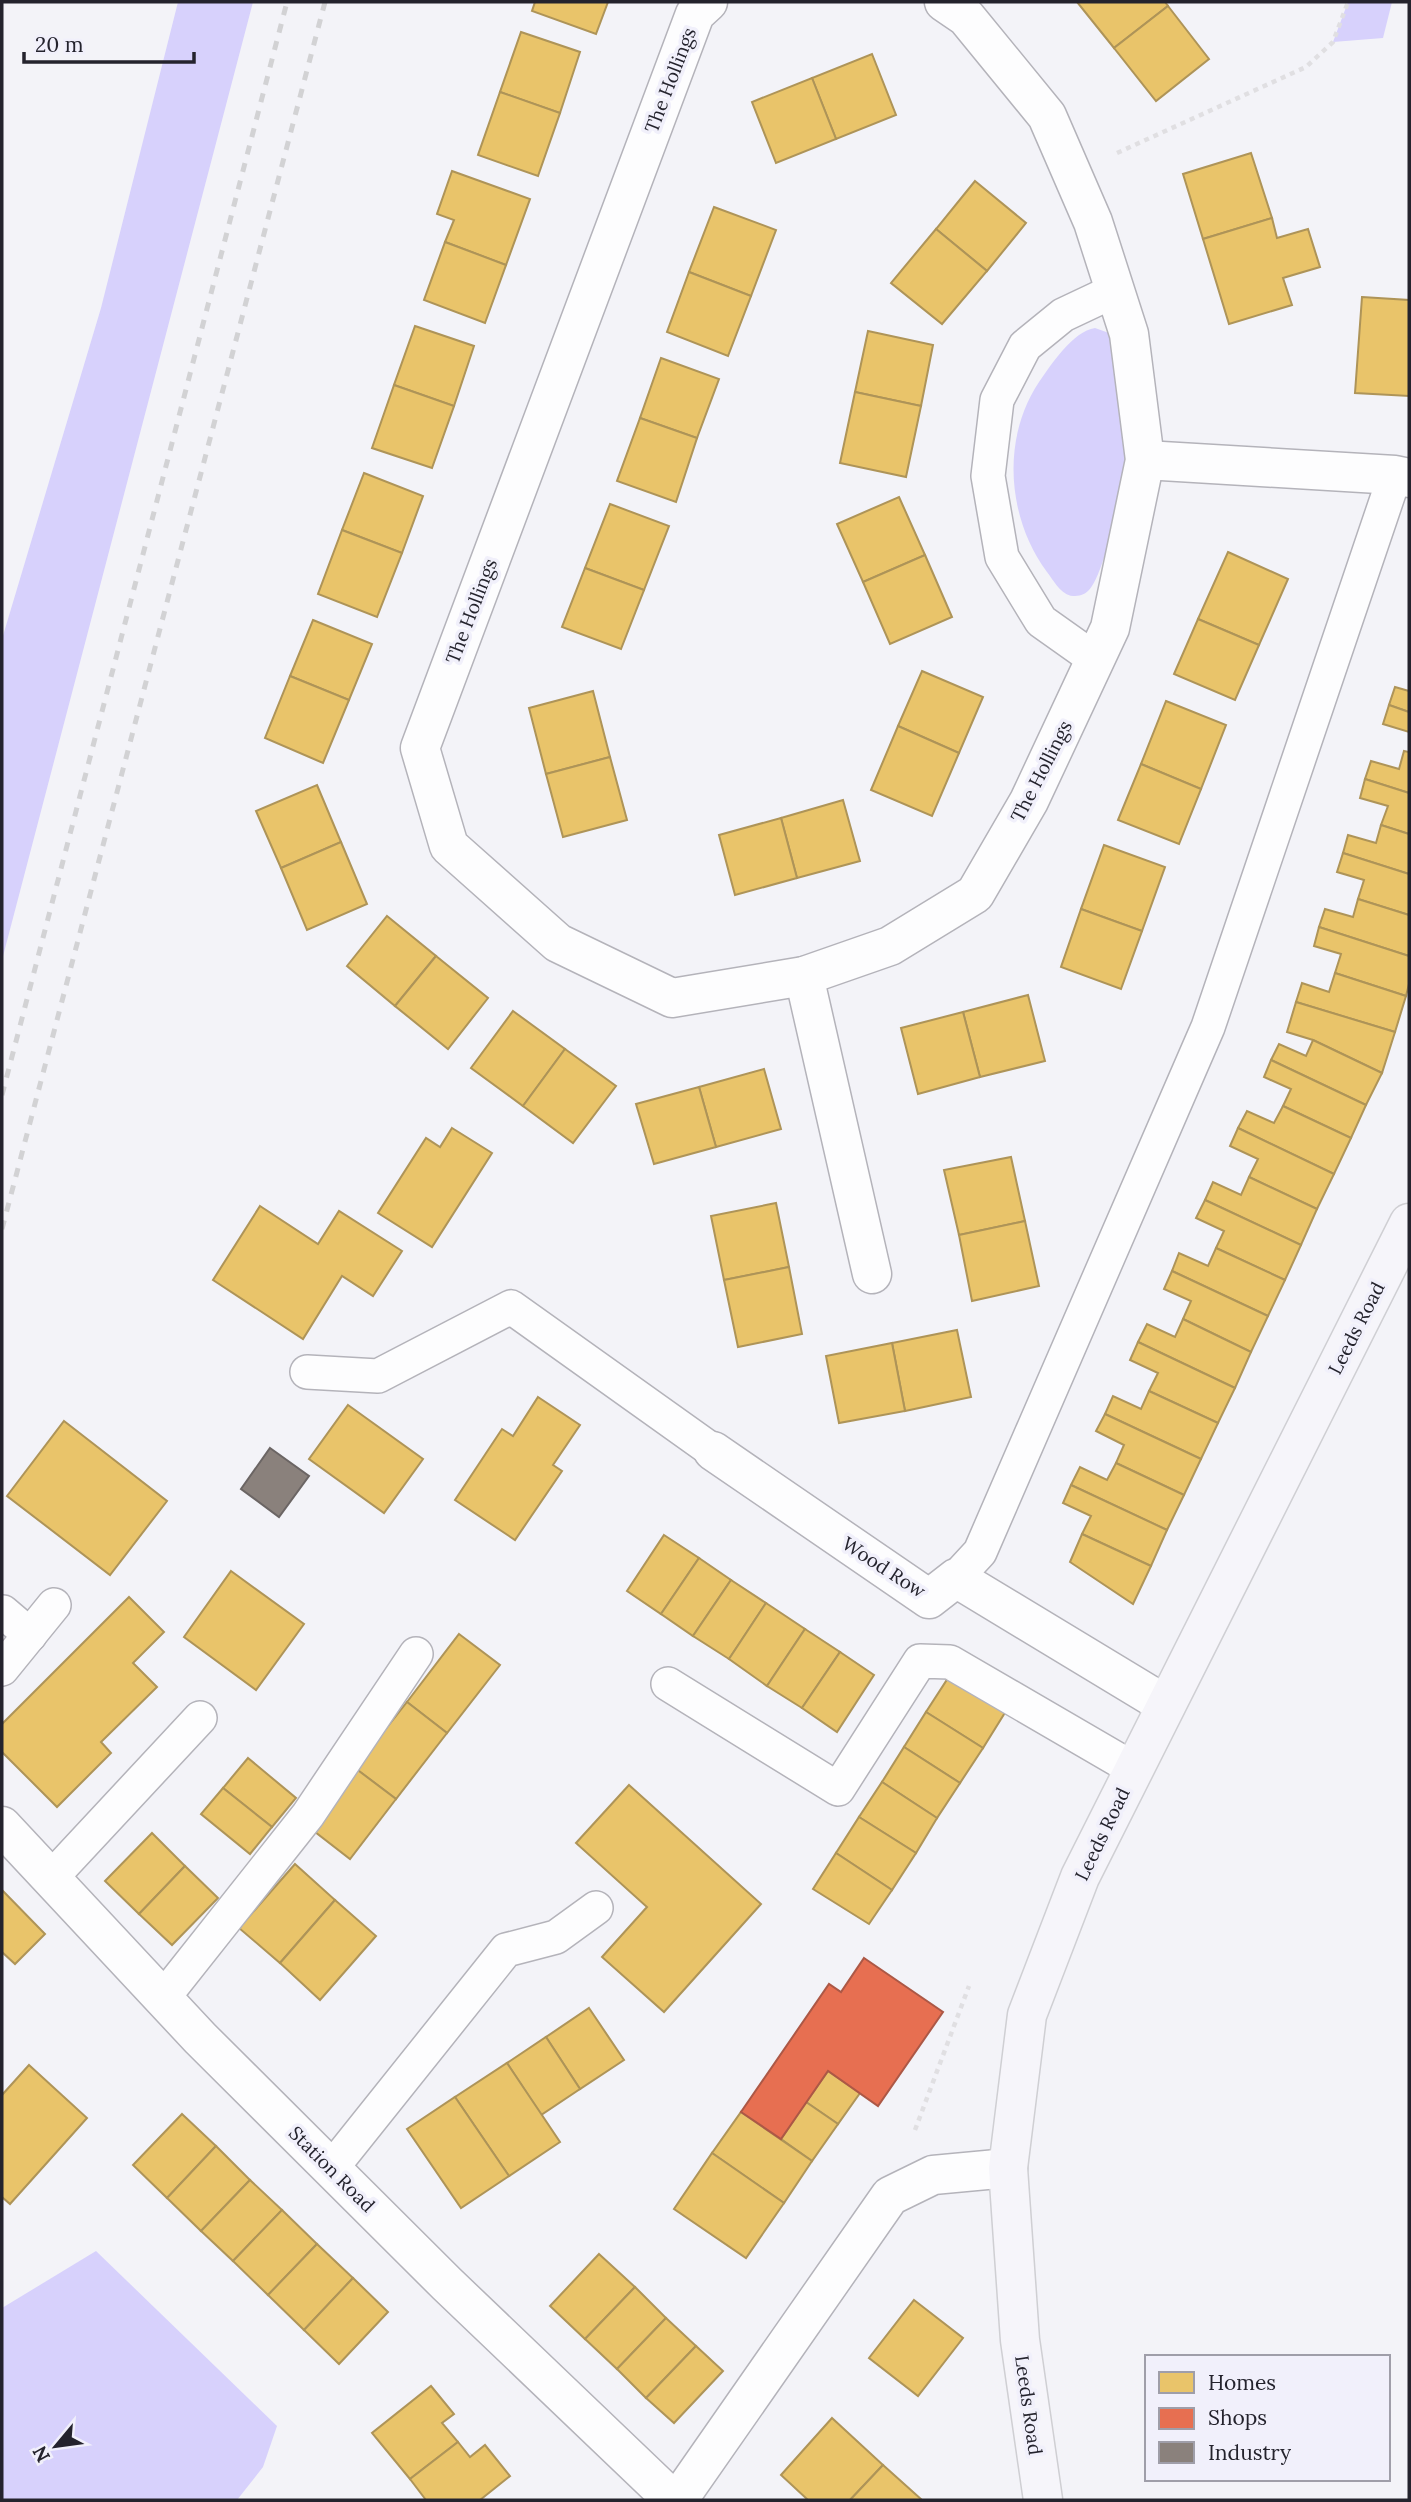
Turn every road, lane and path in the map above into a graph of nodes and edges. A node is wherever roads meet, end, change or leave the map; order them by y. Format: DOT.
graph roads {
  1 [pos="708,2"];
  2 [pos="944,2"];
  3 [pos="1348,2"];
  4 [pos="1072,174"];
  5 [pos="1115,290"];
  6 [pos="1144,460"];
  7 [pos="1402,476"];
  8 [pos="1096,660"];
  9 [pos="804,976"];
  10 [pos="1409,1223"];
  11 [pos="872,1273"];
  12 [pos="307,1372"];
  13 [pos="713,1451"];
  14 [pos="956,1578"];
  15 [pos="54,1605"];
  16 [pos="3,1612"];
  17 [pos="30,1634"];
  18 [pos="416,1654"];
  19 [pos="2,1669"];
  20 [pos="668,1684"];
  21 [pos="1166,1705"];
  22 [pos="200,1718"];
  23 [pos="1134,1769"];
  24 [pos="2,1826"];
  25 [pos="51,1878"];
  26 [pos="596,1908"];
  27 [pos="969,1986"];
  28 [pos="163,1998"];
  29 [pos="1008,2168"];
  30 [pos="331,2169"];
  31 [pos="890,2196"];
  32 [pos="675,2500"];
  33 [pos="1043,2500"];
  1 -- 9 [label="street, The Hollings"];
  2 -- 4 [label="street, The Hollings"];
  3 -- 4 [label="path"];
  4 -- 5 [label="street, The Hollings"];
  5 -- 6 [label="street, The Hollings"];
  5 -- 8 [label="lane"];
  6 -- 7 [label="street"];
  6 -- 8 [label="street, The Hollings"];
  7 -- 14 [label="lane"];
  8 -- 9 [label="street, The Hollings"];
  9 -- 11 [label="street"];
  10 -- 21 [label="main road, Leeds Road"];
  12 -- 13 [label="lane"];
  13 -- 14 [label="street, Wood Row"];
  14 -- 21 [label="street, Wood Row"];
  15 -- 17 [label="lane"];
  16 -- 17 [label="lane"];
  17 -- 19 [label="lane"];
  18 -- 28 [label="lane"];
  20 -- 23 [label="lane"];
  21 -- 23 [label="main road, Leeds Road"];
  22 -- 25 [label="lane"];
  23 -- 29 [label="main road, Leeds Road"];
  24 -- 25 [label="street, Station Road"];
  25 -- 28 [label="street, Station Road"];
  26 -- 30 [label="lane"];
  27 -- 31 [label="path"];
  28 -- 30 [label="street, Station Road"];
  29 -- 31 [label="street"];
  29 -- 33 [label="main road, Leeds Road"];
  30 -- 32 [label="street, Station Road"];
  31 -- 32 [label="street"];
}
